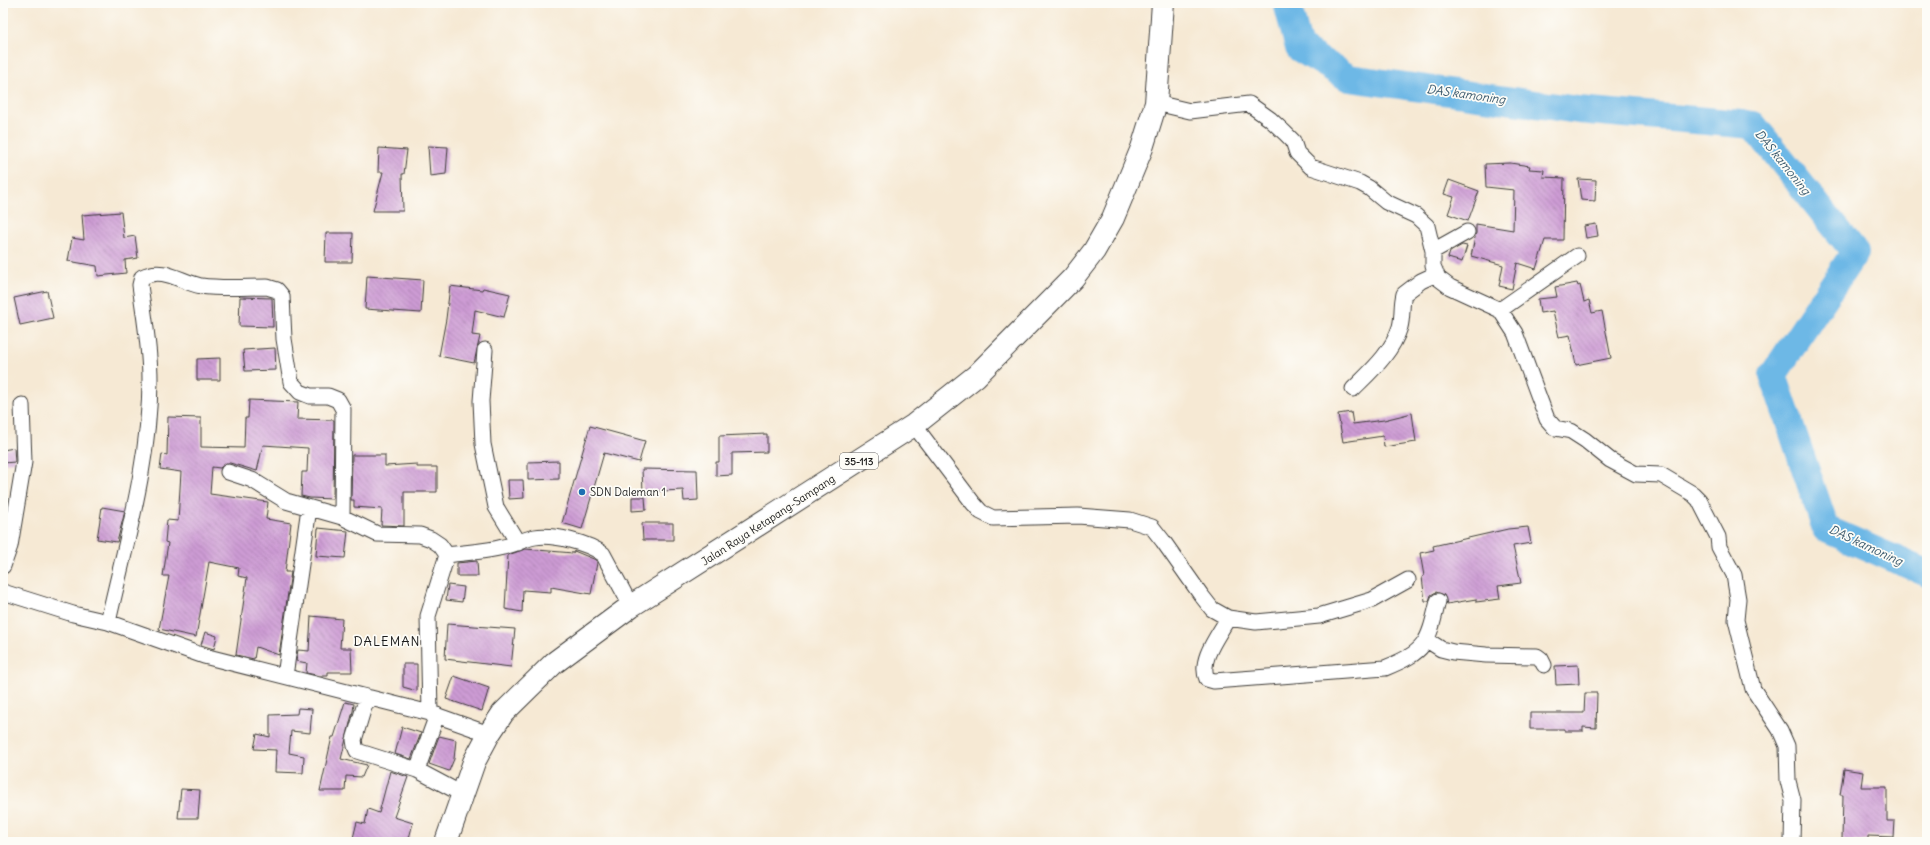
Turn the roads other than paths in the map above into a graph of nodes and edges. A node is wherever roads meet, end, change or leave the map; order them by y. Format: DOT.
graph roads {
  1 [pos="1163,3"];
  2 [pos="1156,103"];
  3 [pos="1467,232"];
  4 [pos="1433,250"];
  5 [pos="1577,256"];
  6 [pos="1436,274"];
  7 [pos="1500,310"];
  8 [pos="485,350"];
  9 [pos="1354,389"];
  10 [pos="22,405"];
  11 [pos="914,425"];
  12 [pos="228,472"];
  13 [pos="309,508"];
  14 [pos="342,517"];
  15 [pos="518,542"];
  16 [pos="447,555"];
  17 [pos="3,566"];
  18 [pos="1408,580"];
  19 [pos="3,592"];
  20 [pos="1438,601"];
  21 [pos="631,606"];
  22 [pos="1228,618"];
  23 [pos="108,622"];
  24 [pos="1427,640"];
  25 [pos="1544,665"];
  26 [pos="285,676"];
  27 [pos="367,697"];
  28 [pos="433,714"];
  29 [pos="489,734"];
  30 [pos="417,770"];
  31 [pos="462,794"];
  32 [pos="446,842"];
  33 [pos="1792,842"];
  1 -- 2 [label="main road, Jalan Raya Ketapang-Sampang / 35-113"];
  2 -- 4 [label="street"];
  2 -- 11 [label="main road, Jalan Raya Ketapang-Sampang / 35-113"];
  3 -- 4 [label="street"];
  4 -- 6 [label="street"];
  5 -- 7 [label="street"];
  6 -- 7 [label="street"];
  6 -- 9 [label="street"];
  7 -- 33 [label="street"];
  8 -- 15 [label="street"];
  10 -- 17 [label="street"];
  11 -- 21 [label="main road, Jalan Raya Ketapang-Sampang / 35-113"];
  11 -- 22 [label="street"];
  12 -- 13 [label="street"];
  13 -- 14 [label="street"];
  13 -- 26 [label="street"];
  14 -- 16 [label="street"];
  14 -- 23 [label="street"];
  15 -- 16 [label="street"];
  15 -- 21 [label="street"];
  16 -- 28 [label="street"];
  18 -- 22 [label="street"];
  19 -- 23 [label="street"];
  20 -- 24 [label="street"];
  21 -- 29 [label="main road, Jalan Raya Ketapang-Sampang / 35-113"];
  22 -- 24 [label="street"];
  23 -- 26 [label="street"];
  24 -- 25 [label="street"];
  26 -- 27 [label="street"];
  27 -- 28 [label="street"];
  27 -- 30 [label="street"];
  28 -- 29 [label="street"];
  28 -- 30 [label="street"];
  29 -- 31 [label="main road, Jalan Raya Ketapang-Sampang / 35-113"];
  30 -- 31 [label="street"];
  31 -- 32 [label="main road, Jalan Raya Ketapang-Sampang / 35-113"];
}
